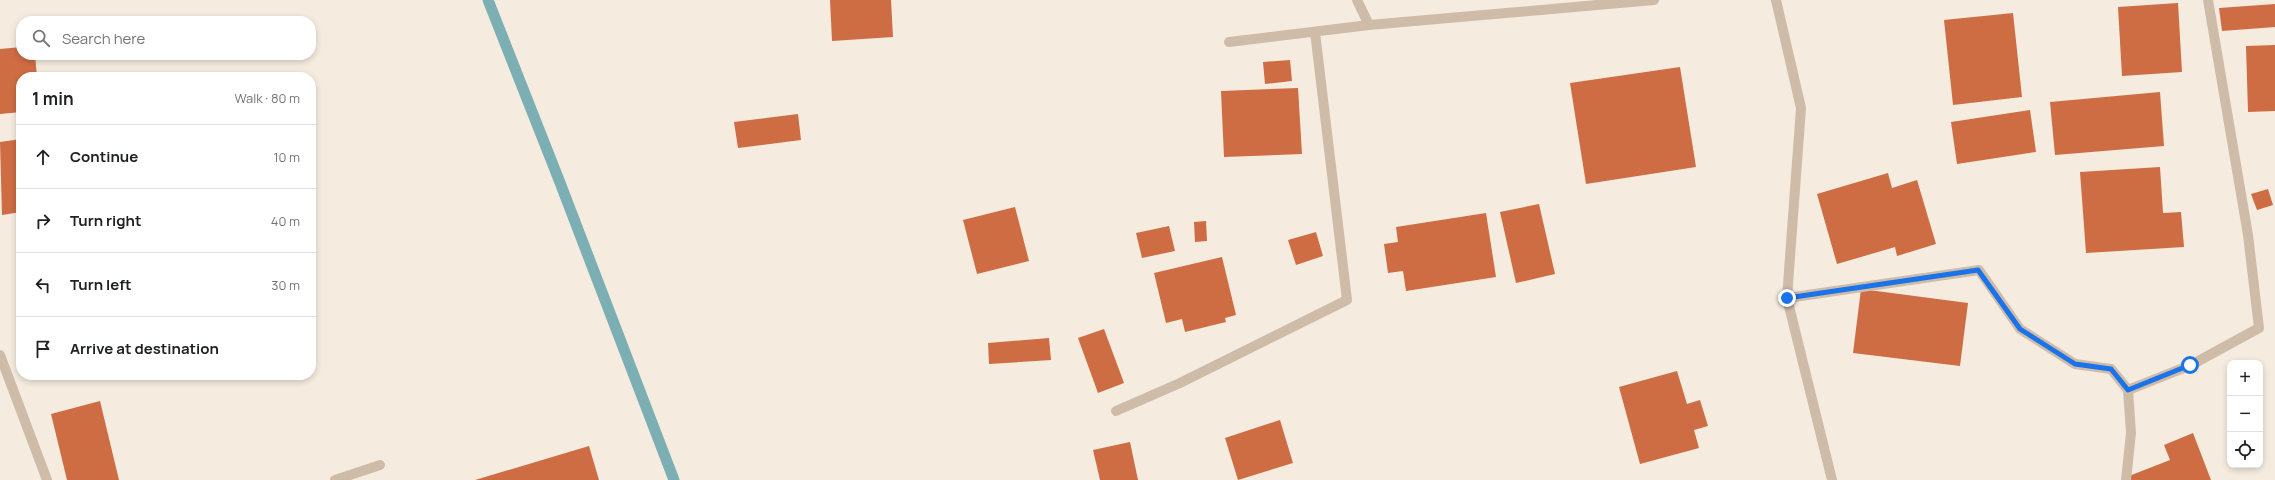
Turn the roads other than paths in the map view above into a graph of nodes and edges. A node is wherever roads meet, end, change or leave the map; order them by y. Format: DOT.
graph roads {
  1 [pos="1357,0"];
  2 [pos="1654,0"];
  3 [pos="1776,0"];
  4 [pos="2208,0"];
  5 [pos="1369,25"];
  6 [pos="1315,32"];
  7 [pos="1229,42"];
  8 [pos="1787,298"];
  9 [pos="0,354"];
  10 [pos="2128,390"];
  11 [pos="1116,411"];
  12 [pos="380,465"];
  13 [pos="47,480"];
  14 [pos="335,480"];
  15 [pos="1832,480"];
  16 [pos="2126,480"];
  1 -- 5 [label="street"];
  2 -- 5 [label="street"];
  3 -- 8 [label="street"];
  4 -- 10 [label="street"];
  5 -- 6 [label="street"];
  6 -- 7 [label="street"];
  6 -- 11 [label="street"];
  8 -- 10 [label="street"];
  8 -- 15 [label="street"];
  9 -- 13 [label="street"];
  10 -- 16 [label="street"];
  12 -- 14 [label="street"];
}
